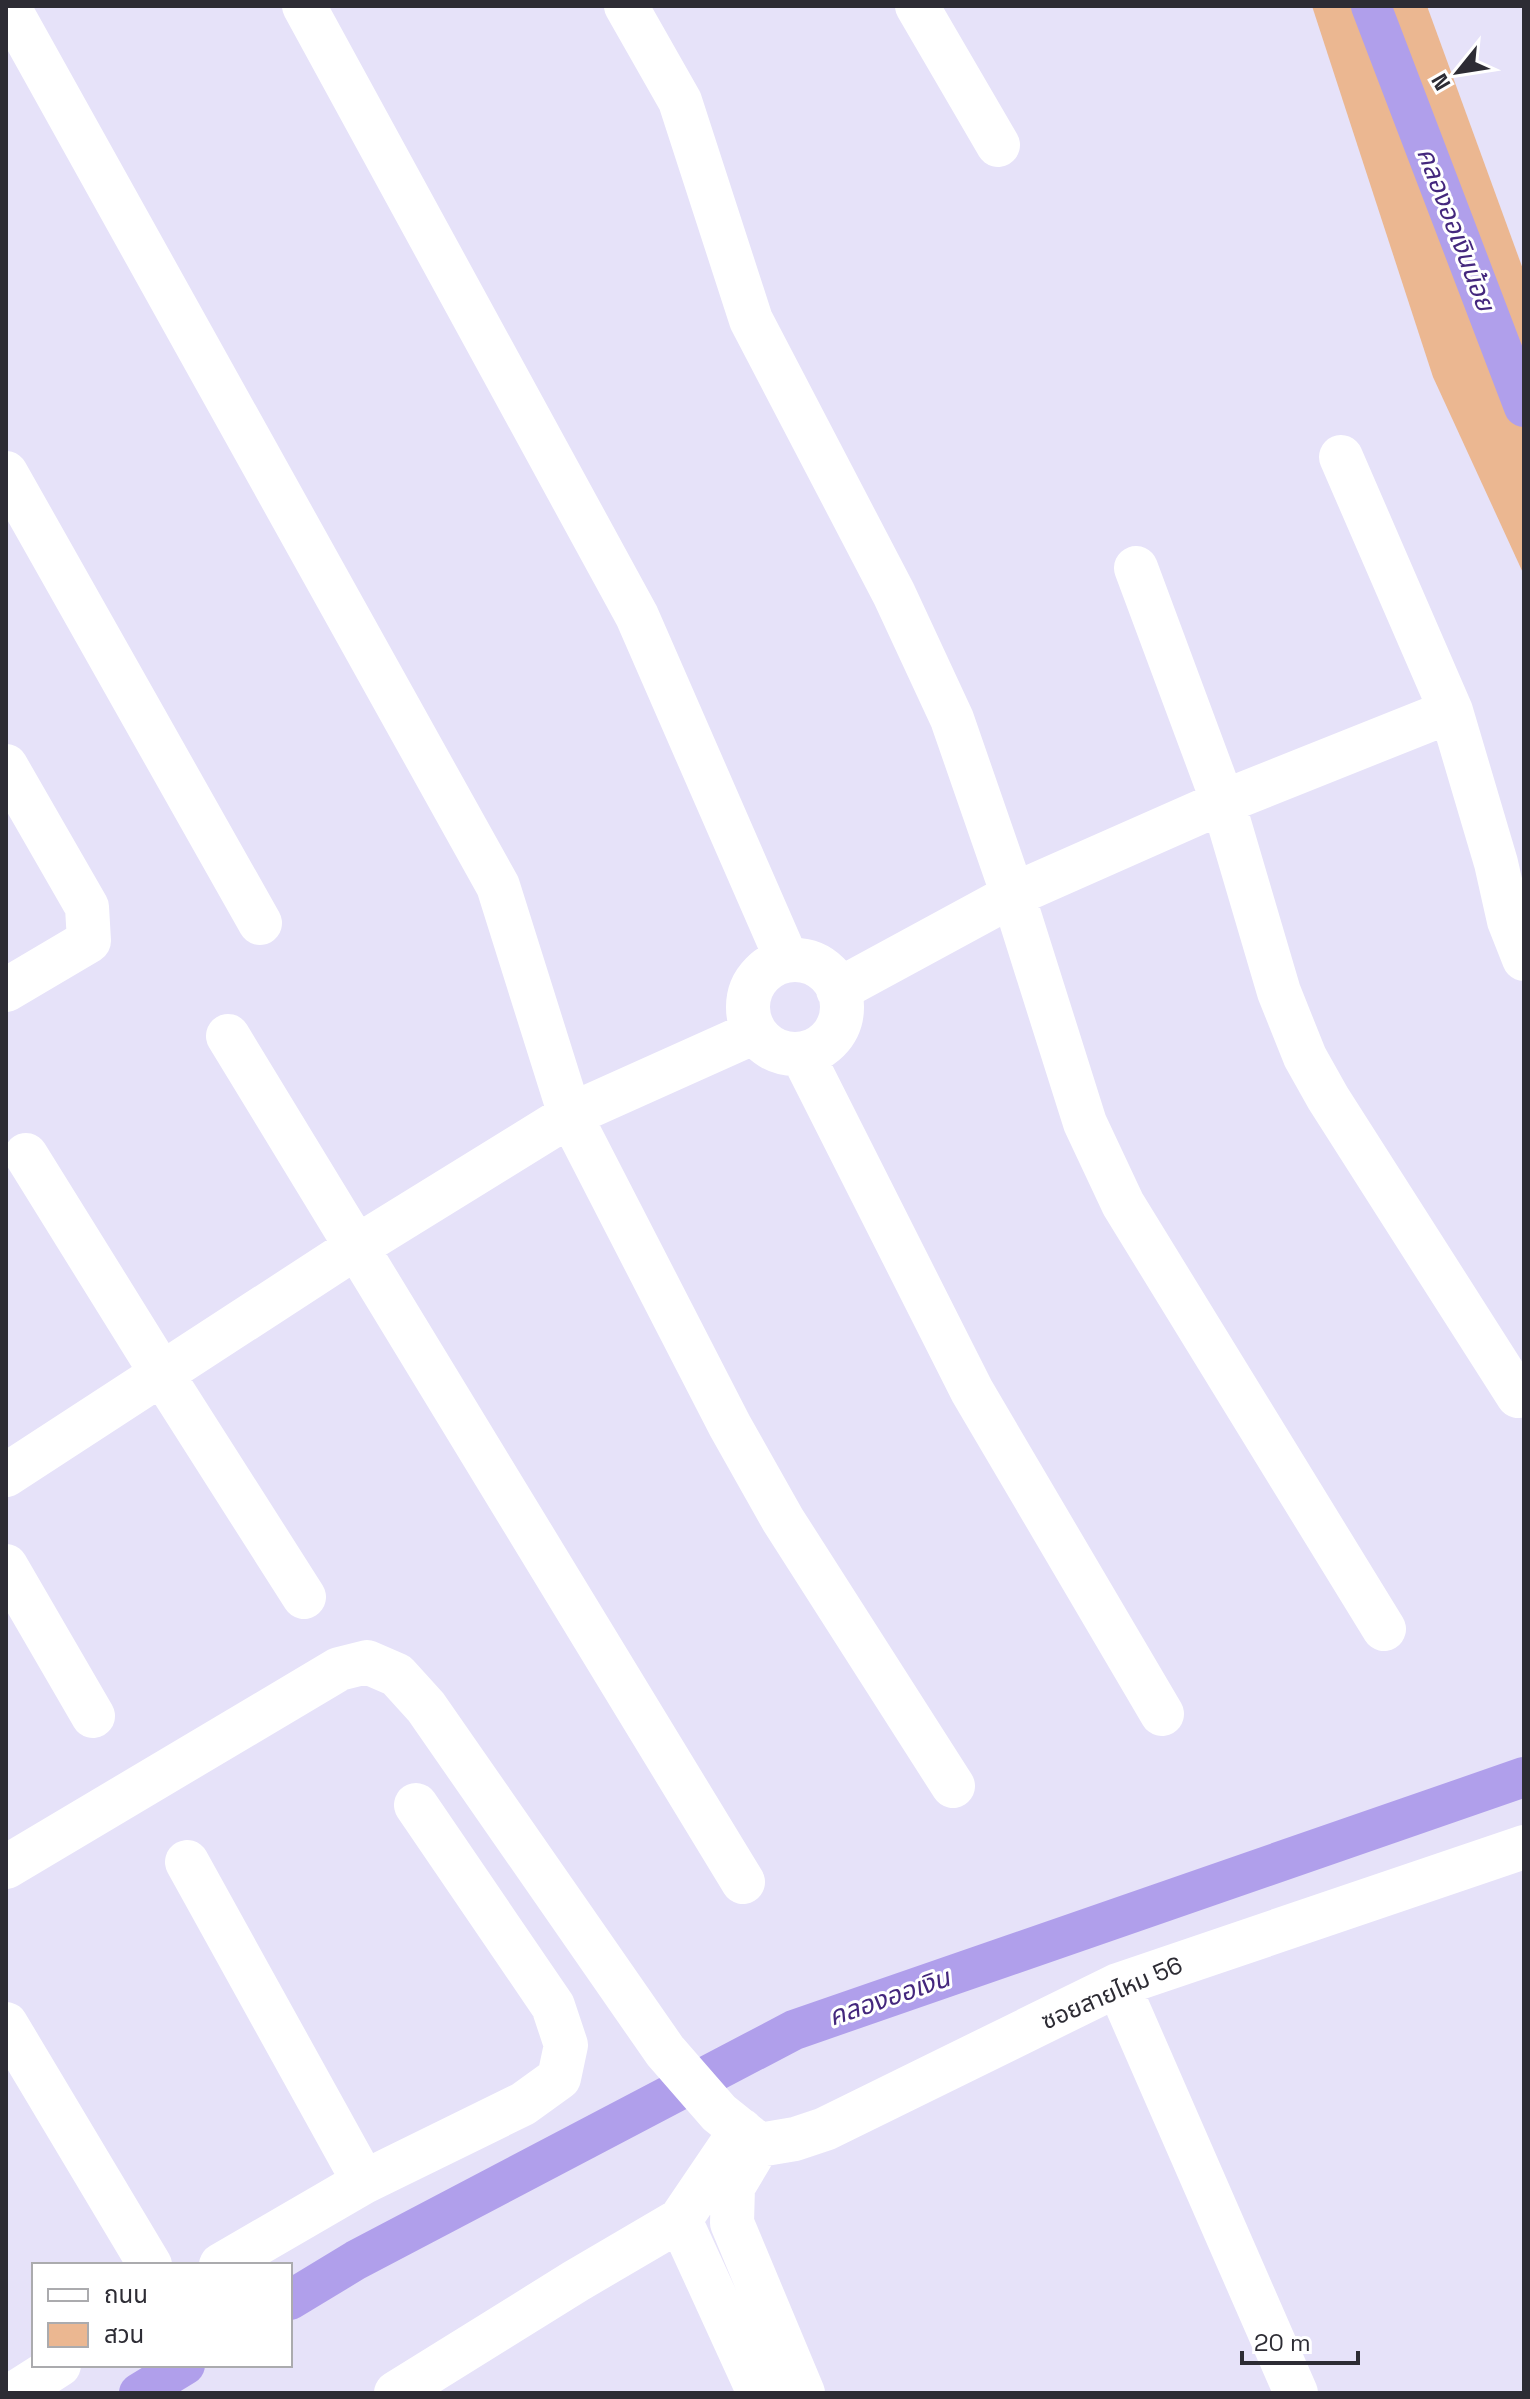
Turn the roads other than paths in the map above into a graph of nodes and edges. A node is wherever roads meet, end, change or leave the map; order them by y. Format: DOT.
graph roads {
  1 [pos="8,6"];
  2 [pos="304,6"];
  3 [pos="626,6"];
  4 [pos="917,6"];
  5 [pos="998,145"];
  6 [pos="1341,457"];
  7 [pos="6,473"];
  8 [pos="1136,568"];
  9 [pos="1451,711"];
  10 [pos="6,766"];
  11 [pos="1223,802"];
  12 [pos="1013,895"];
  13 [pos="260,923"];
  14 [pos="1524,959"];
  15 [pos="787,960"];
  16 [pos="6,990"];
  17 [pos="838,990"];
  18 [pos="755,1032"];
  19 [pos="228,1036"];
  20 [pos="802,1054"];
  21 [pos="570,1115"];
  22 [pos="26,1155"];
  23 [pos="358,1246"];
  24 [pos="162,1374"];
  25 [pos="1518,1396"];
  26 [pos="6,1475"];
  27 [pos="6,1566"];
  28 [pos="304,1597"];
  29 [pos="1384,1629"];
  30 [pos="1162,1714"];
  31 [pos="93,1716"];
  32 [pos="953,1786"];
  33 [pos="416,1805"];
  34 [pos="1524,1847"];
  35 [pos="187,1862"];
  36 [pos="6,1867"];
  37 [pos="743,1882"];
  38 [pos="1118,1985"];
  39 [pos="6,2024"];
  40 [pos="740,2129"];
  41 [pos="364,2182"];
  42 [pos="680,2220"];
  43 [pos="149,2263"];
  44 [pos="224,2263"];
  45 [pos="56,2367"];
  46 [pos="15,2393"];
  47 [pos="396,2393"];
  48 [pos="759,2393"];
  49 [pos="803,2393"];
  50 [pos="1296,2393"];
  1 -- 21 [label="street"];
  2 -- 15 [label="street"];
  3 -- 12 [label="street"];
  4 -- 5 [label="street"];
  6 -- 9 [label="street"];
  7 -- 13 [label="street"];
  8 -- 11 [label="street"];
  9 -- 11 [label="street"];
  9 -- 14 [label="street"];
  10 -- 16 [label="street"];
  11 -- 12 [label="street"];
  11 -- 25 [label="street"];
  12 -- 17 [label="street"];
  12 -- 29 [label="street"];
  15 -- 17 [label="street"];
  15 -- 18 [label="street"];
  17 -- 20 [label="street"];
  18 -- 20 [label="street"];
  18 -- 21 [label="street"];
  19 -- 23 [label="street"];
  20 -- 30 [label="street"];
  21 -- 23 [label="street"];
  21 -- 32 [label="street"];
  22 -- 24 [label="street"];
  23 -- 24 [label="street"];
  23 -- 37 [label="street"];
  24 -- 26 [label="street"];
  24 -- 28 [label="street"];
  27 -- 31 [label="street"];
  33 -- 41 [label="street"];
  34 -- 38 [label="street, ซอยสายไหม 56"];
  35 -- 41 [label="street"];
  36 -- 40 [label="street"];
  38 -- 40 [label="street, ซอยสายไหม 56"];
  38 -- 50 [label="street"];
  39 -- 43 [label="street"];
  40 -- 42 [label="street"];
  40 -- 49 [label="street"];
  41 -- 44 [label="street"];
  42 -- 47 [label="street"];
  42 -- 48 [label="street"];
  45 -- 46 [label="street"];
}
